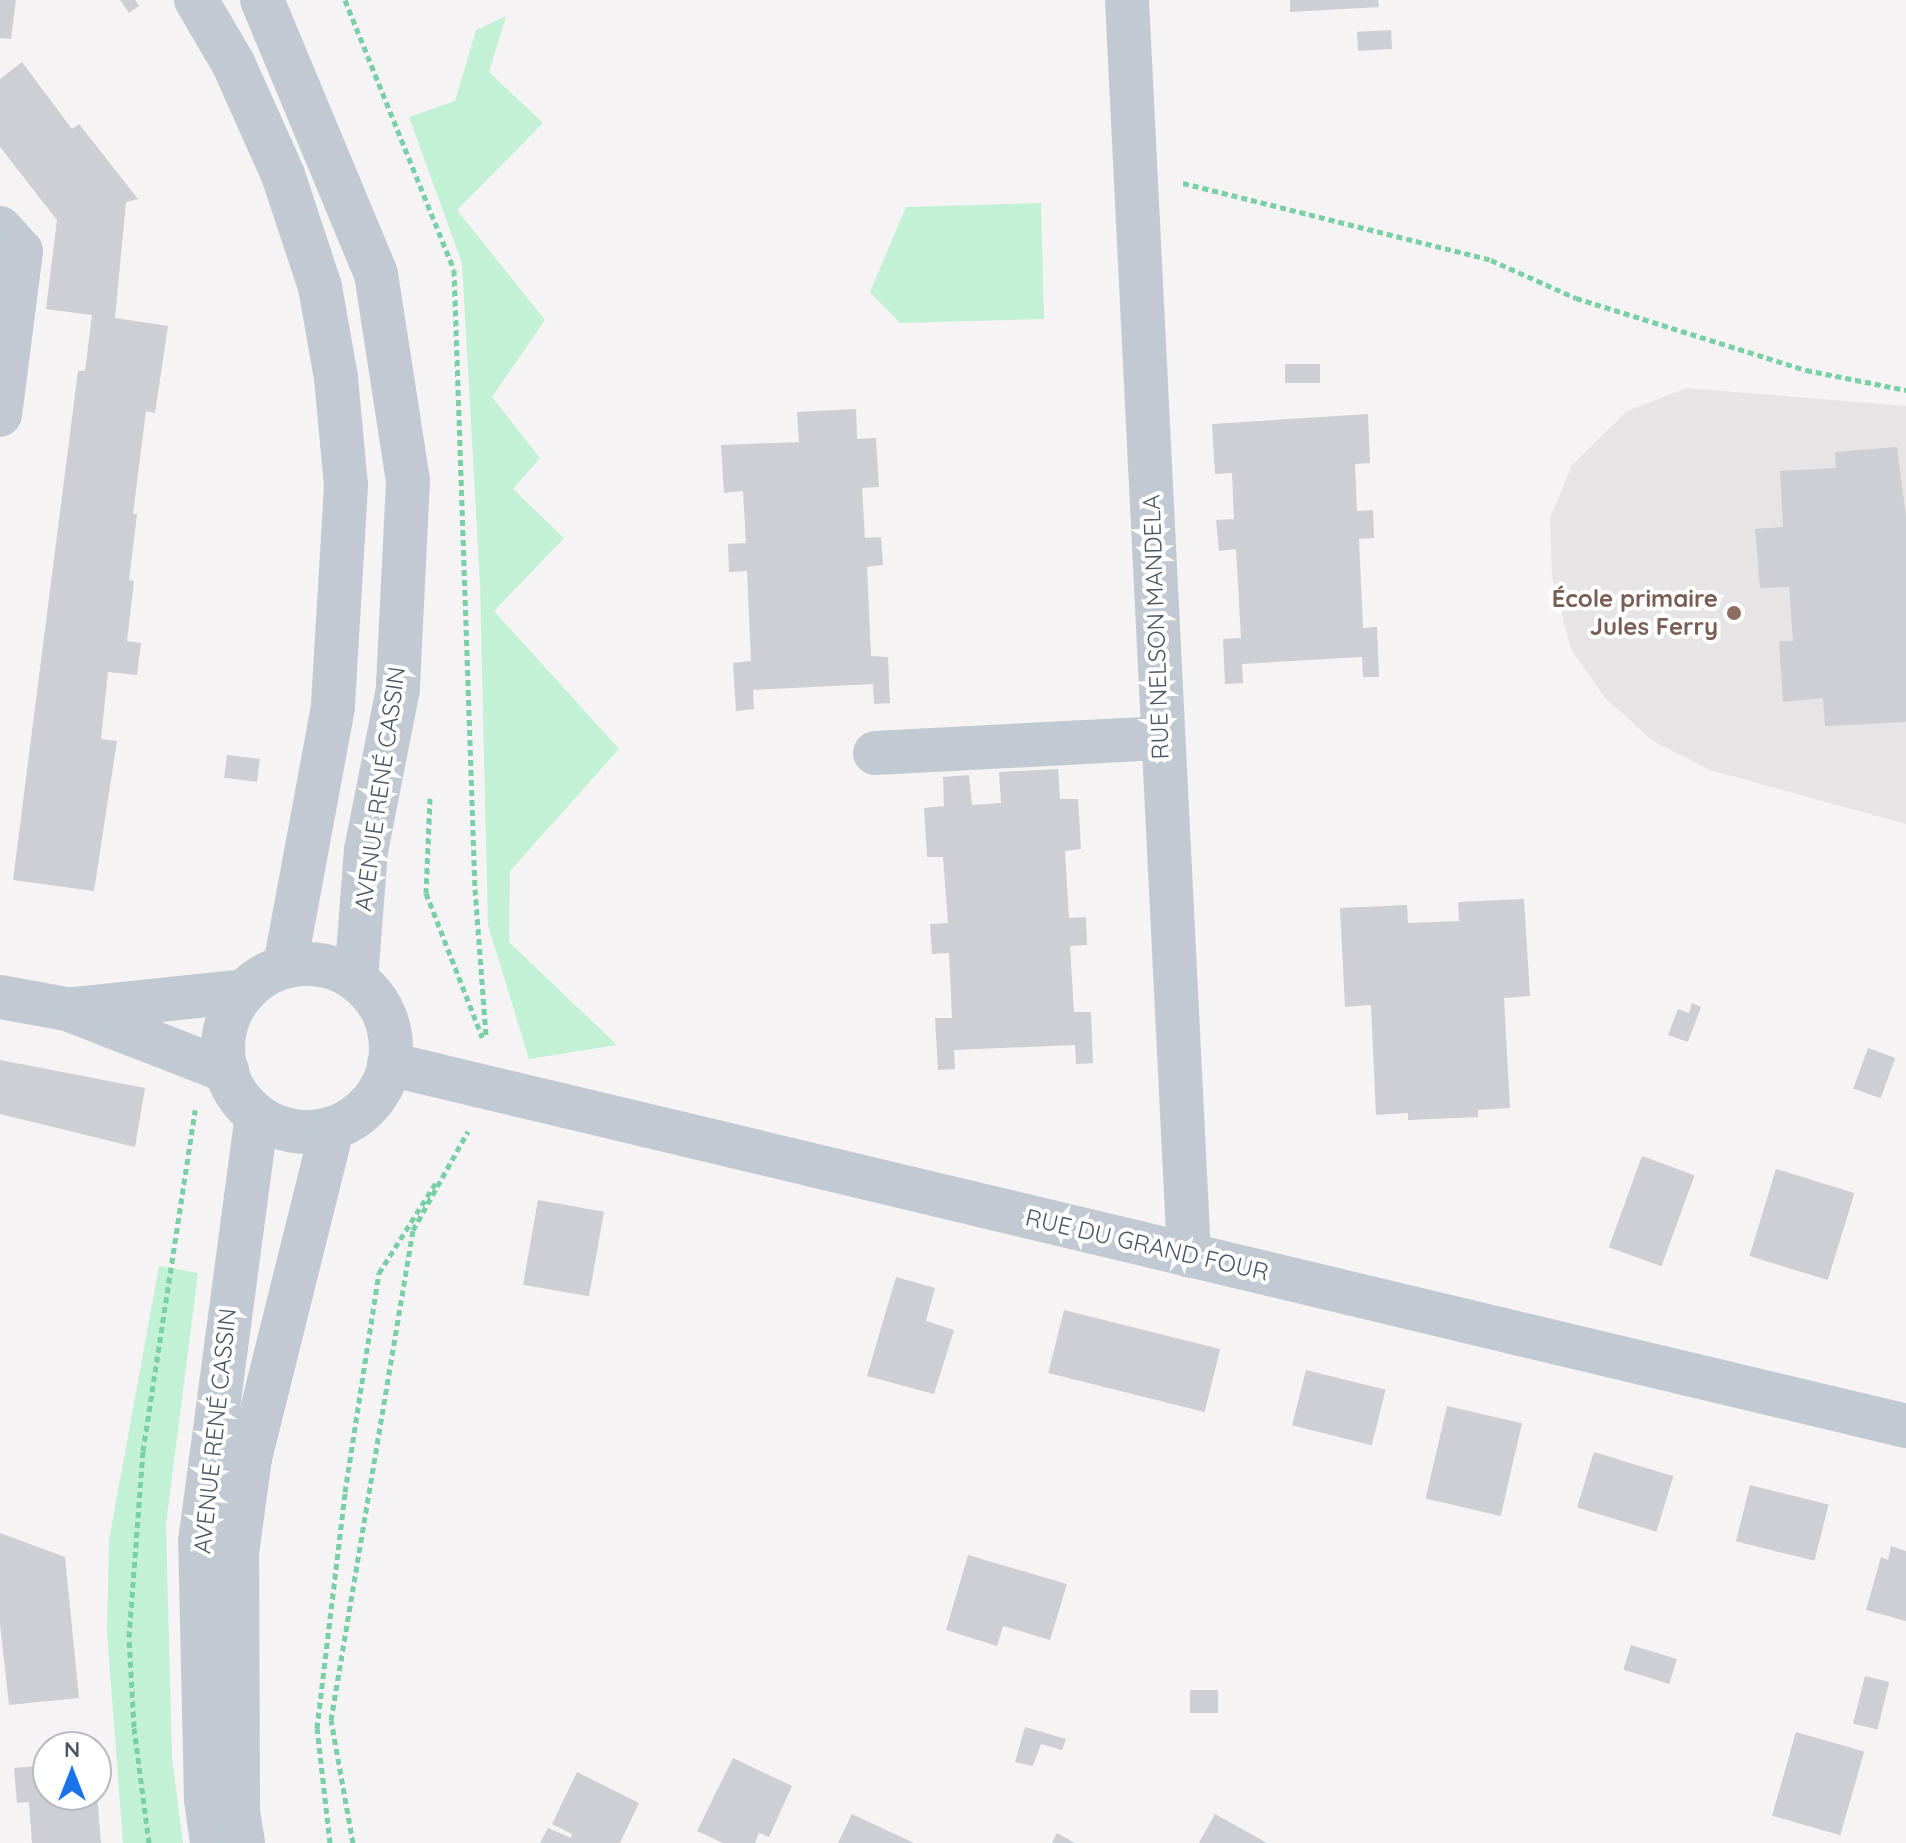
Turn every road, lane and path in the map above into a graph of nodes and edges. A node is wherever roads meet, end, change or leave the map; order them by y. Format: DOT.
graph roads {
  1 [pos="196,0"];
  2 [pos="262,0"];
  3 [pos="1127,0"];
  4 [pos="1139,174"];
  5 [pos="0,228"];
  6 [pos="1906,390"];
  7 [pos="0,415"];
  8 [pos="1159,738"];
  9 [pos="875,753"];
  10 [pos="285,966"];
  11 [pos="356,980"];
  12 [pos="244,991"];
  13 [pos="0,997"];
  14 [pos="67,1009"];
  15 [pos="389,1064"];
  16 [pos="227,1071"];
  17 [pos="257,1116"];
  18 [pos="332,1128"];
  19 [pos="1189,1255"];
  20 [pos="1906,1426"];
  21 [pos="149,1843"];
  22 [pos="212,1843"];
  23 [pos="243,1843"];
  24 [pos="330,1843"];
  25 [pos="353,1843"];
  1 -- 10 [label="street"];
  2 -- 11 [label="street, AVENUE RENÉ CASSIN"];
  3 -- 4 [label="street, RUE NELSON MANDELA"];
  4 -- 6 [label="path"];
  4 -- 8 [label="street, RUE NELSON MANDELA"];
  5 -- 7 [label="street"];
  8 -- 9 [label="street"];
  8 -- 19 [label="street, RUE NELSON MANDELA"];
  10 -- 11 [label="street"];
  10 -- 12 [label="street"];
  11 -- 15 [label="street"];
  12 -- 14 [label="street"];
  12 -- 16 [label="street"];
  13 -- 14 [label="street"];
  14 -- 16 [label="street"];
  15 -- 18 [label="street"];
  15 -- 19 [label="street, RUE DU GRAND FOUR"];
  16 -- 17 [label="street"];
  16 -- 21 [label="path"];
  17 -- 18 [label="street"];
  17 -- 22 [label="street, AVENUE RENÉ CASSIN"];
  18 -- 23 [label="street, AVENUE RENÉ CASSIN"];
  19 -- 20 [label="street, RUE DU GRAND FOUR"];
  24 -- 25 [label="path"];
}
